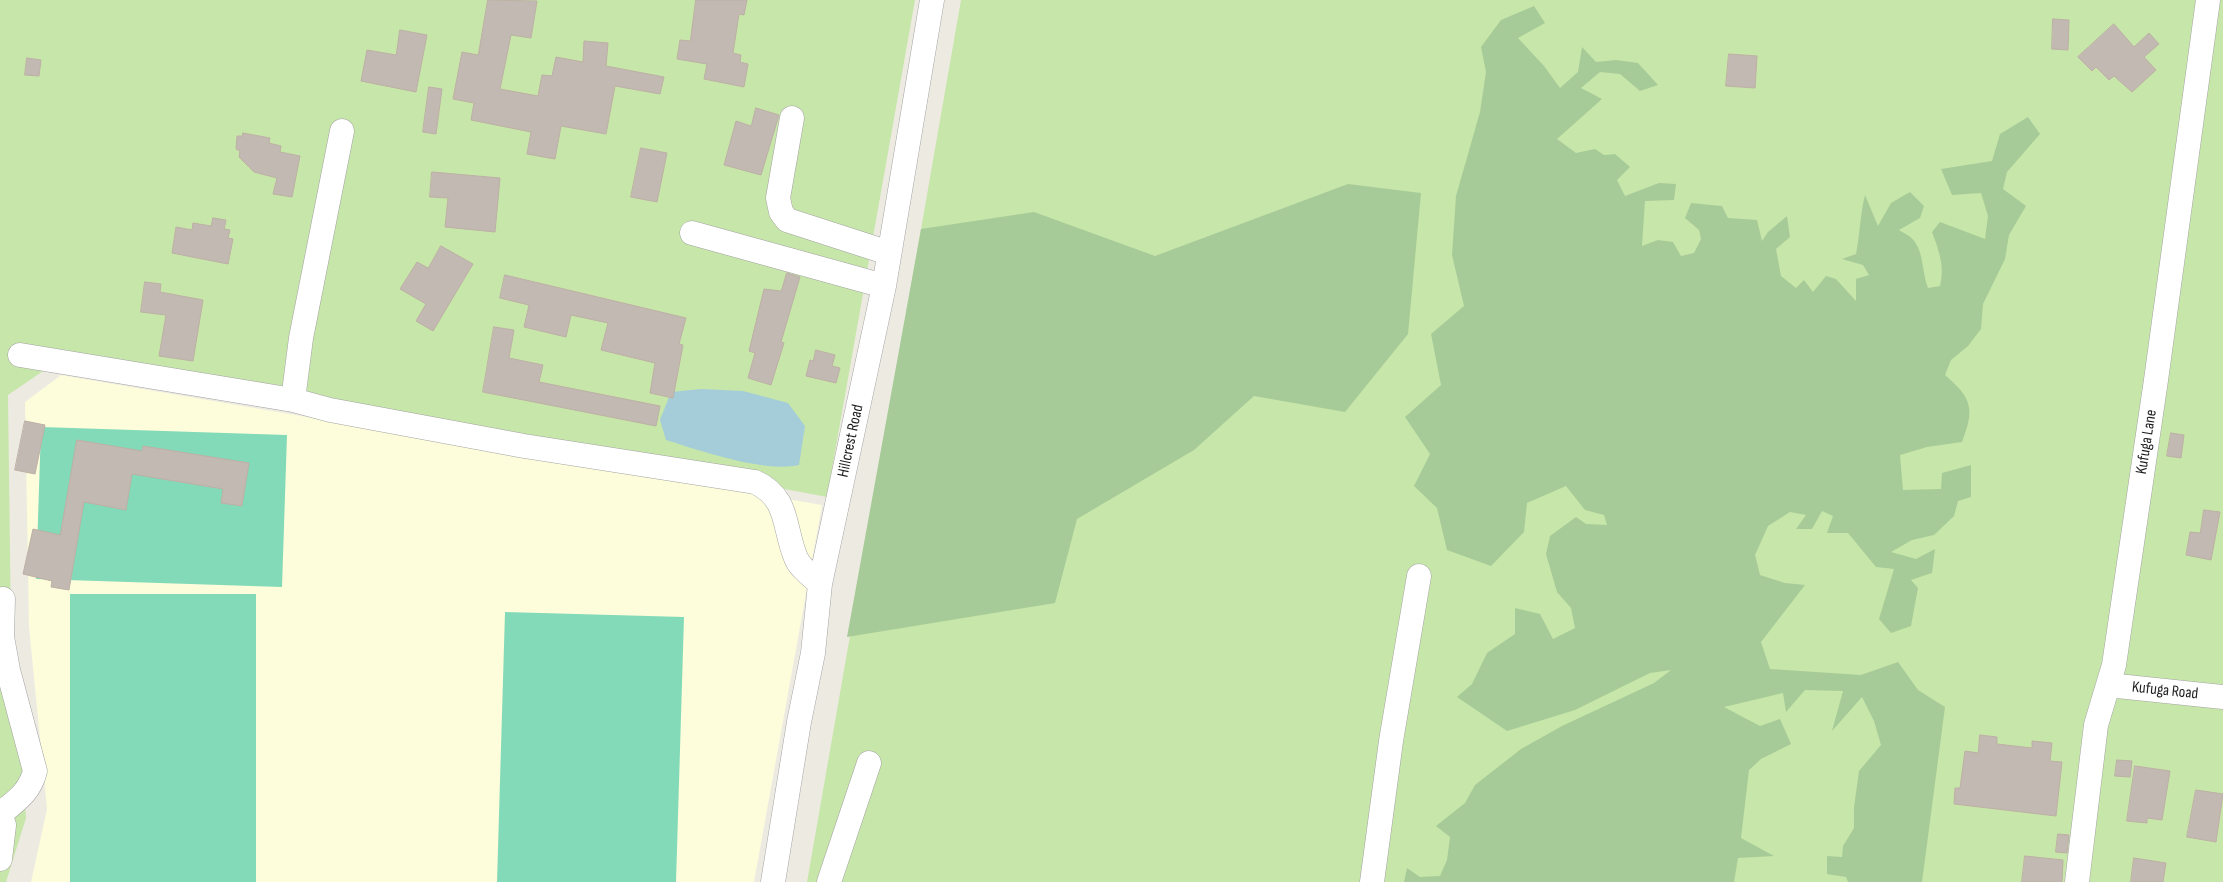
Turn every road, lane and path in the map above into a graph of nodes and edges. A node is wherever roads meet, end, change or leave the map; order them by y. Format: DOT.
graph roads {
  1 [pos="932,0"];
  2 [pos="2208,0"];
  3 [pos="792,118"];
  4 [pos="342,131"];
  5 [pos="692,233"];
  6 [pos="889,254"];
  7 [pos="884,286"];
  8 [pos="20,355"];
  9 [pos="294,400"];
  10 [pos="1419,576"];
  11 [pos="820,584"];
  12 [pos="2,599"];
  13 [pos="2108,685"];
  14 [pos="2223,697"];
  15 [pos="869,763"];
  16 [pos="0,813"];
  17 [pos="0,859"];
  18 [pos="773,882"];
  19 [pos="829,882"];
  20 [pos="1372,882"];
  21 [pos="2077,882"];
  1 -- 6 [label="street, Hillcrest Road"];
  2 -- 13 [label="street, Kufuga Lane"];
  3 -- 6 [label="street"];
  4 -- 9 [label="street"];
  5 -- 7 [label="street"];
  6 -- 7 [label="street, Hillcrest Road"];
  7 -- 11 [label="street, Hillcrest Road"];
  8 -- 9 [label="street"];
  9 -- 11 [label="street"];
  10 -- 20 [label="street"];
  11 -- 18 [label="street, Hillcrest Road"];
  12 -- 16 [label="street"];
  13 -- 14 [label="street, Kufuga Road"];
  13 -- 21 [label="street, Kufuga Lane"];
  15 -- 19 [label="street"];
  16 -- 17 [label="street"];
}
